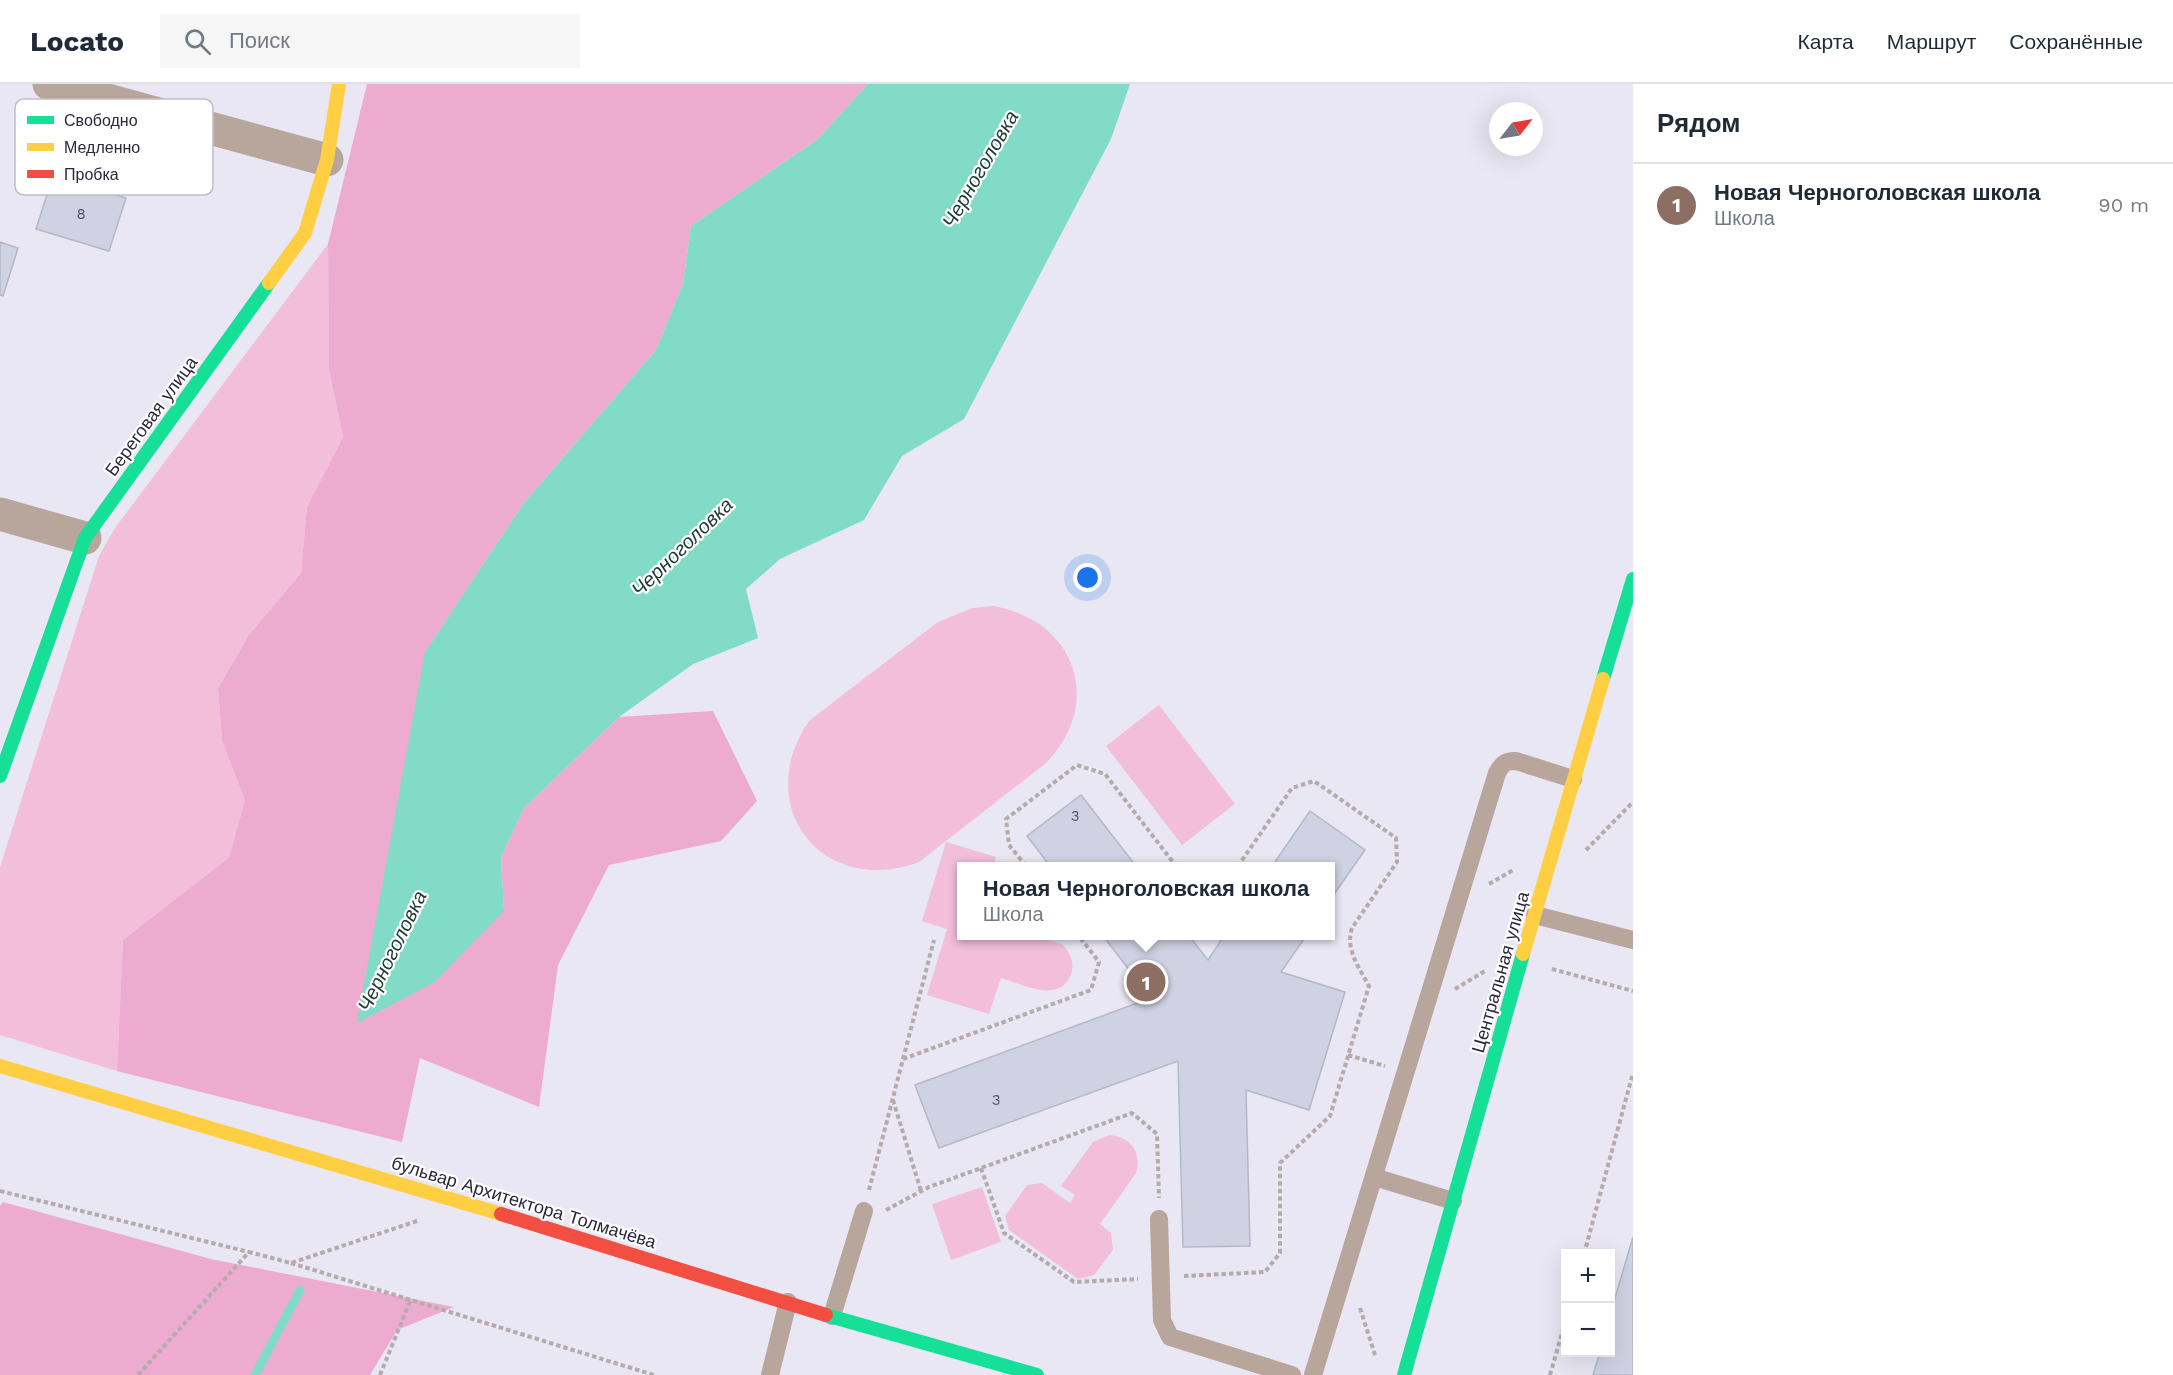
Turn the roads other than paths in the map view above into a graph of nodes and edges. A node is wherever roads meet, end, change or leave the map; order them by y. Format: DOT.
graph roads {
  1 [pos="48,84"];
  2 [pos="339,84"];
  3 [pos="103,99"];
  4 [pos="213,129"];
  5 [pos="327,160"];
  6 [pos="0,514"];
  7 [pos="85,538"];
  8 [pos="1633,579"];
  9 [pos="0,776"];
  10 [pos="1573,779"];
  11 [pos="1535,915"];
  12 [pos="1633,940"];
  13 [pos="0,1066"];
  14 [pos="1374,1177"];
  15 [pos="1453,1201"];
  16 [pos="862,1217"];
  17 [pos="1159,1219"];
  18 [pos="788,1302"];
  19 [pos="832,1316"];
  20 [pos="770,1375"];
  21 [pos="1037,1375"];
  22 [pos="1292,1375"];
  23 [pos="1313,1375"];
  24 [pos="1404,1375"];
  1 -- 3 [label="street"];
  2 -- 5 [label="street, Береговая улица"];
  4 -- 5 [label="street"];
  5 -- 7 [label="street, Береговая улица"];
  6 -- 7 [label="street"];
  7 -- 9 [label="street, Береговая улица"];
  8 -- 10 [label="street, Центральная улица"];
  10 -- 11 [label="street, Центральная улица"];
  10 -- 14 [label="lane"];
  11 -- 12 [label="lane"];
  11 -- 15 [label="street, Центральная улица"];
  13 -- 18 [label="street, бульвар Архитектора Толмачёва"];
  14 -- 15 [label="lane"];
  14 -- 23 [label="lane"];
  15 -- 24 [label="street, Центральная улица"];
  16 -- 19 [label="lane"];
  17 -- 22 [label="lane"];
  18 -- 19 [label="street, бульвар Архитектора Толмачёва"];
  18 -- 20 [label="lane"];
  19 -- 21 [label="street, бульвар Архитектора Толмачёва"];
}
